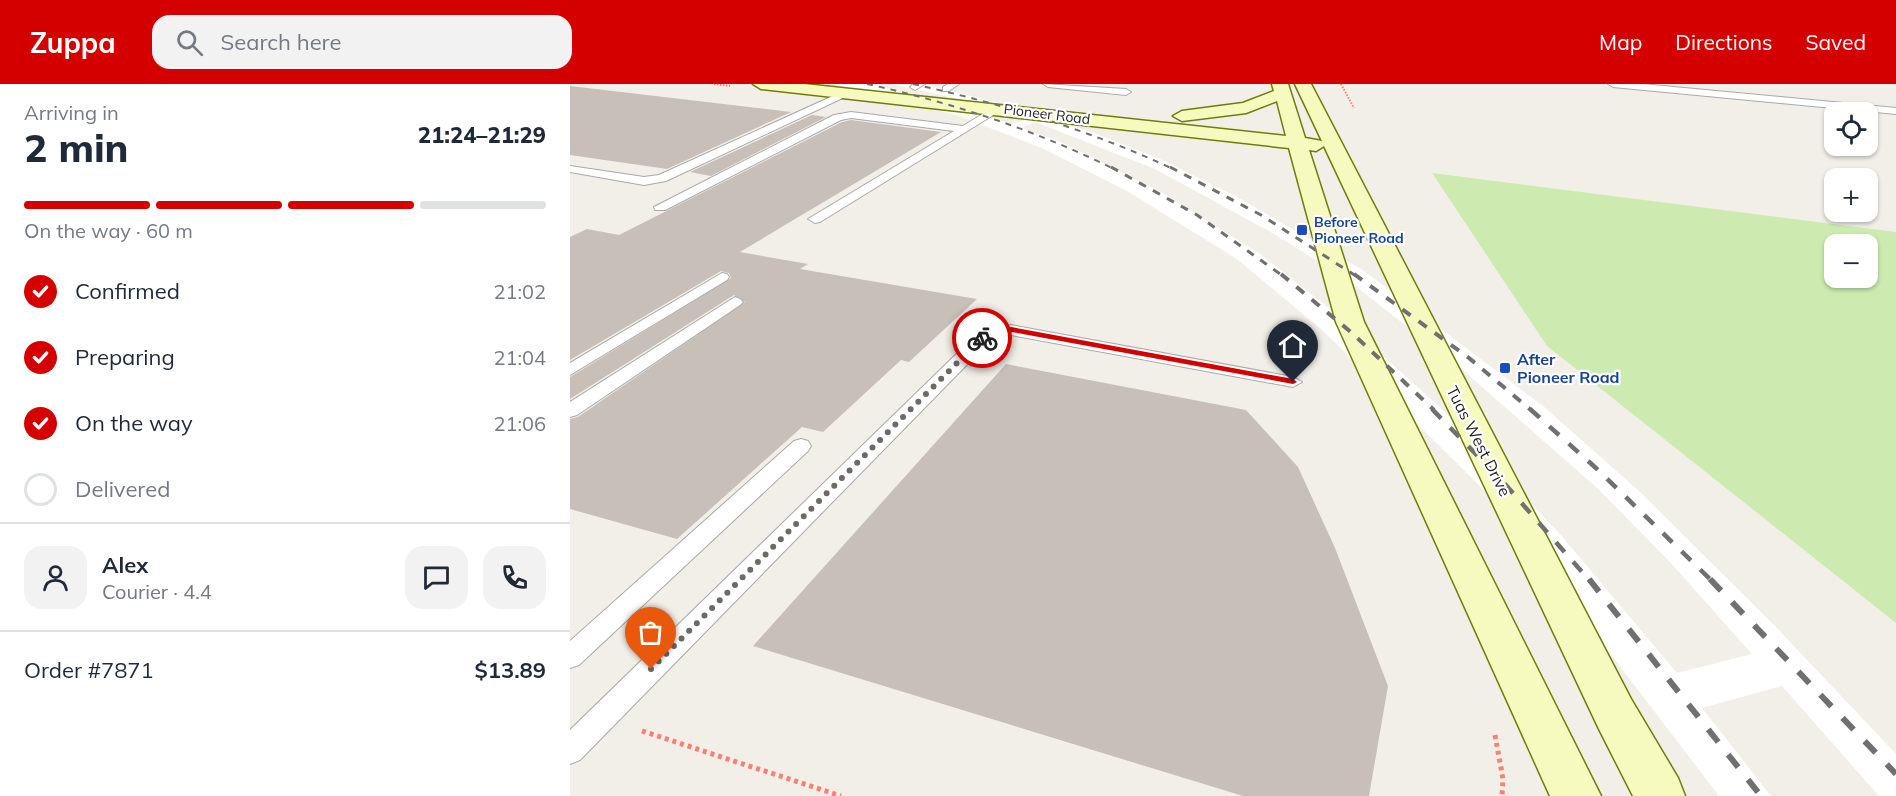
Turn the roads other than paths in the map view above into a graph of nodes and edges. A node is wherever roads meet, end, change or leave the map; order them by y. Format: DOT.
graph roads {
  1 [pos="761,84"];
  2 [pos="885,84"];
  3 [pos="1048,84"];
  4 [pos="1303,84"];
  5 [pos="1613,84"];
  6 [pos="918,85"];
  7 [pos="950,87"];
  8 [pos="1281,88"];
  9 [pos="1703,88"];
  10 [pos="1126,92"];
  11 [pos="846,93"];
  12 [pos="998,109"];
  13 [pos="1896,111"];
  14 [pos="1182,116"];
  15 [pos="963,129"];
  16 [pos="1312,138"];
  17 [pos="570,169"];
  18 [pos="660,207"];
  19 [pos="815,219"];
  20 [pos="722,277"];
  21 [pos="735,302"];
  22 [pos="570,370"];
  23 [pos="1293,382"];
  24 [pos="570,411"];
  25 [pos="801,446"];
  26 [pos="570,657"];
  27 [pos="570,750"];
  28 [pos="1576,796"];
  29 [pos="1660,796"];
  1 -- 11 [label="main road, Pioneer Road"];
  2 -- 6 [label="main road, Pioneer Road"];
  3 -- 10 [label="lane"];
  4 -- 16 [label="main road, Tuas West Drive"];
  5 -- 9 [label="lane"];
  6 -- 7 [label="main road, Pioneer Road"];
  7 -- 14 [label="main road, Pioneer Road"];
  8 -- 14 [label="main road"];
  8 -- 16 [label="main road, Tuas West Drive"];
  9 -- 13 [label="lane"];
  11 -- 12 [label="main road, Pioneer Road"];
  11 -- 17 [label="lane"];
  12 -- 15 [label="lane"];
  12 -- 16 [label="main road, Pioneer Road"];
  14 -- 16 [label="main road, Pioneer Road"];
  15 -- 18 [label="lane"];
  15 -- 19 [label="lane"];
  16 -- 28 [label="main road, Tuas West Drive"];
  16 -- 29 [label="main road, Tuas West Drive"];
  20 -- 22 [label="lane"];
  21 -- 24 [label="lane"];
  23 -- 27 [label="lane"];
  25 -- 26 [label="lane"];
}
